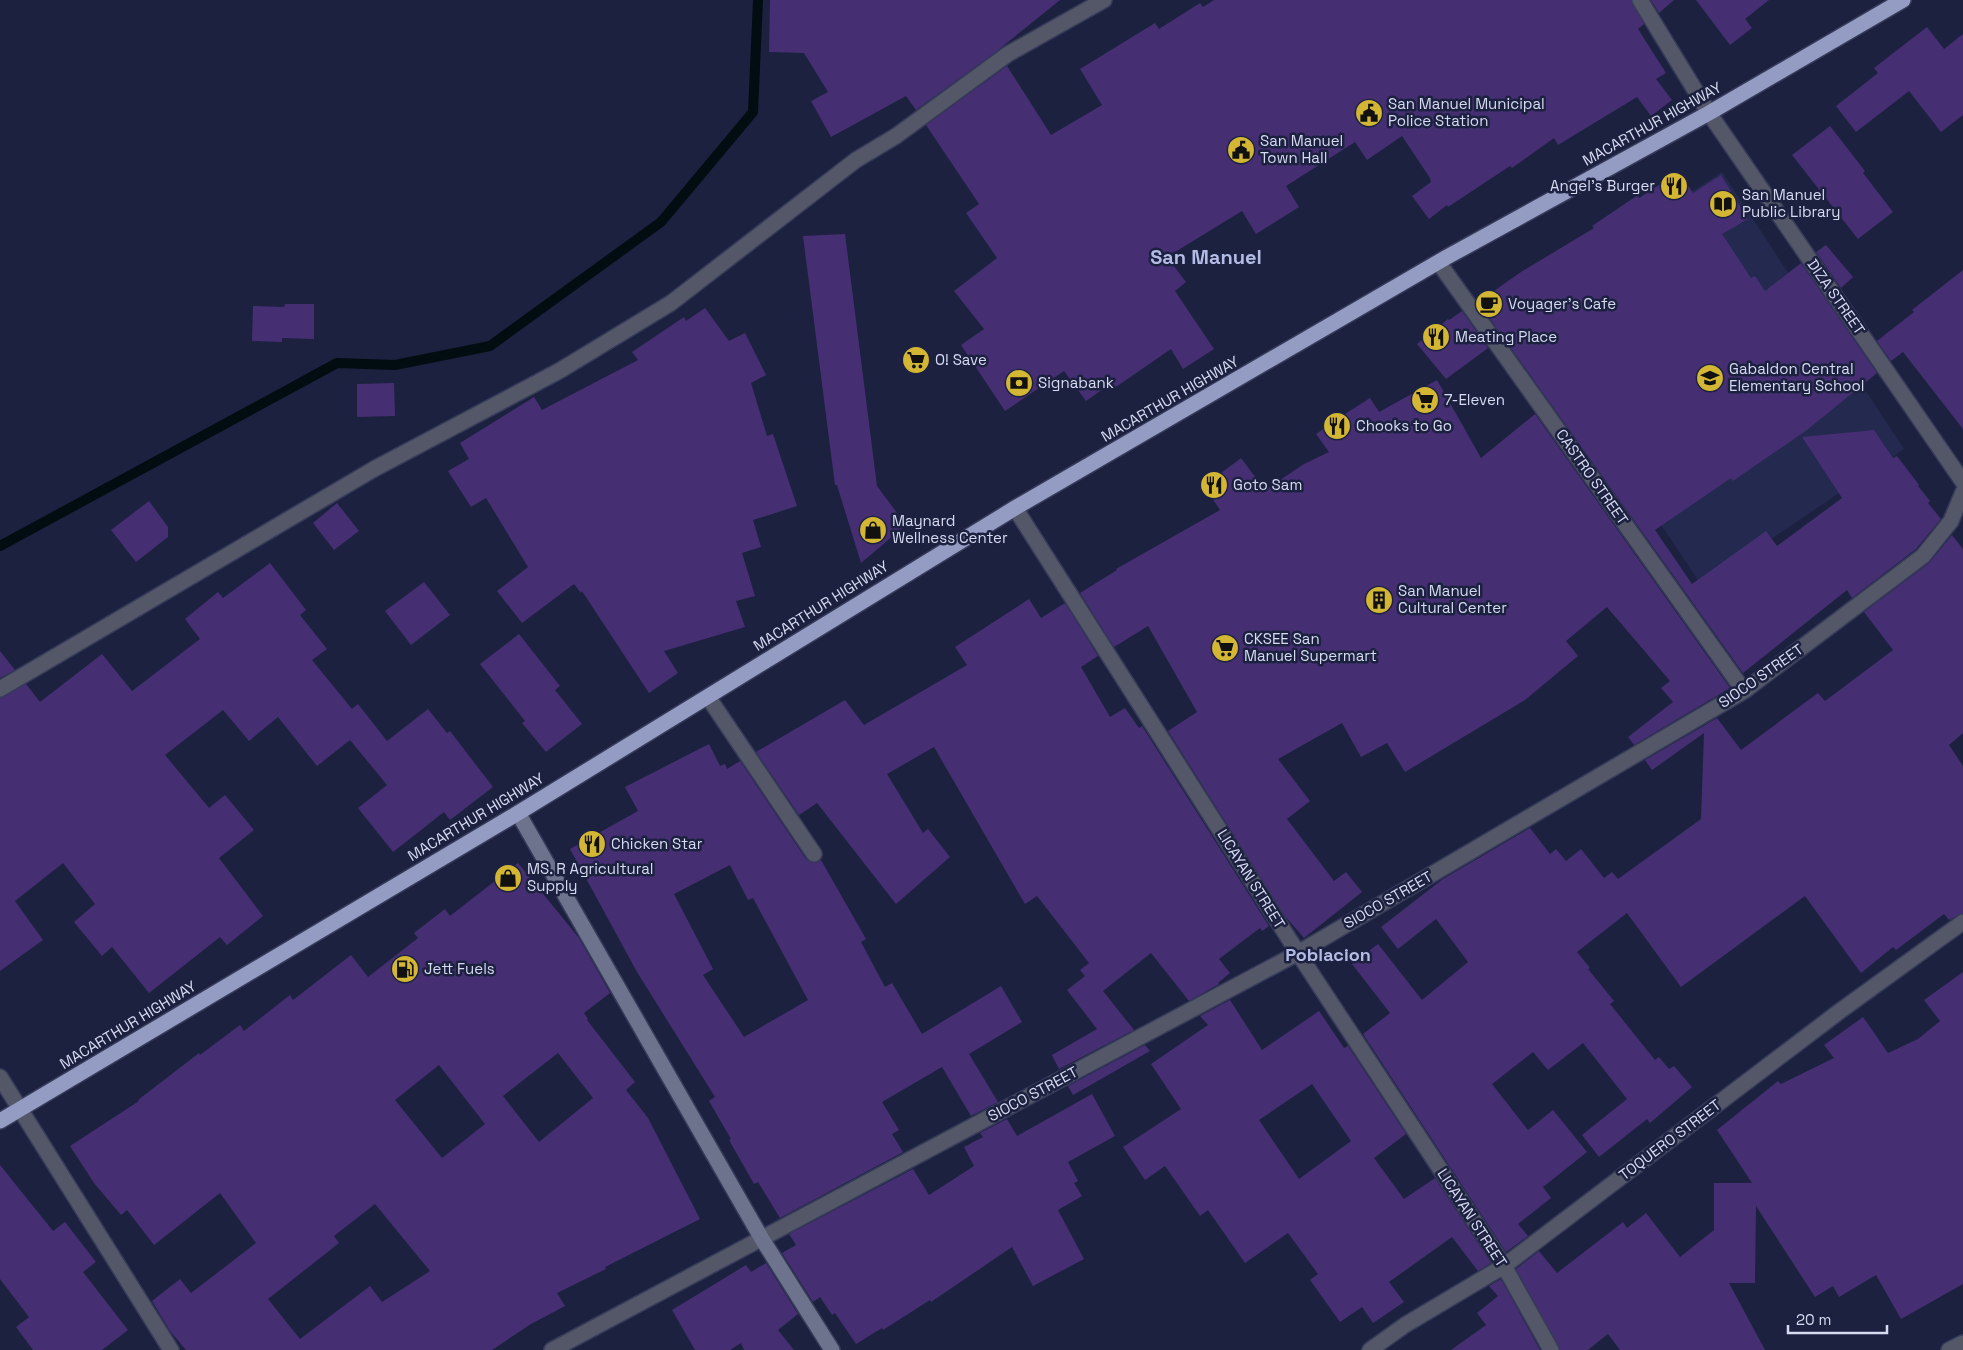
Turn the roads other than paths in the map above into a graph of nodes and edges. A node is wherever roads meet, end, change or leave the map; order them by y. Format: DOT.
graph roads {
  1 [pos="1104,0"];
  2 [pos="1640,0"];
  3 [pos="1903,0"];
  4 [pos="1709,113"];
  5 [pos="1439,263"];
  6 [pos="1963,482"];
  7 [pos="1963,492"];
  8 [pos="1015,508"];
  9 [pos="0,689"];
  10 [pos="1744,691"];
  11 [pos="708,697"];
  12 [pos="518,813"];
  13 [pos="814,854"];
  14 [pos="1963,922"];
  15 [pos="1298,952"];
  16 [pos="0,1077"];
  17 [pos="20,1110"];
  18 [pos="0,1121"];
  19 [pos="762,1239"];
  20 [pos="1504,1266"];
  21 [pos="1963,1343"];
  22 [pos="171,1350"];
  23 [pos="552,1350"];
  24 [pos="832,1350"];
  25 [pos="1370,1350"];
  26 [pos="1551,1350"];
  27 [pos="1949,1350"];
  1 -- 9 [label="street"];
  2 -- 4 [label="street, DIZA STREET"];
  3 -- 4 [label="highway, MACARTHUR HIGHWAY"];
  4 -- 5 [label="highway, MACARTHUR HIGHWAY"];
  4 -- 6 [label="street, DIZA STREET"];
  5 -- 8 [label="highway, MACARTHUR HIGHWAY"];
  5 -- 10 [label="street, CASTRO STREET"];
  7 -- 10 [label="street, SIOCO STREET"];
  8 -- 11 [label="highway, MACARTHUR HIGHWAY"];
  8 -- 15 [label="street, LICAYAN STREET"];
  10 -- 15 [label="street, SIOCO STREET"];
  11 -- 12 [label="highway, MACARTHUR HIGHWAY"];
  11 -- 13 [label="street"];
  12 -- 17 [label="highway, MACARTHUR HIGHWAY"];
  12 -- 19 [label="street"];
  14 -- 20 [label="street, TOQUERO STREET"];
  15 -- 19 [label="street, SIOCO STREET"];
  15 -- 20 [label="street, LICAYAN STREET"];
  16 -- 17 [label="street"];
  17 -- 18 [label="highway, MACARTHUR HIGHWAY"];
  17 -- 22 [label="street"];
  19 -- 23 [label="street, SIOCO STREET"];
  19 -- 24 [label="street"];
  20 -- 25 [label="street, TOQUERO STREET"];
  20 -- 26 [label="street, LICAYAN STREET"];
  21 -- 27 [label="street"];
}
